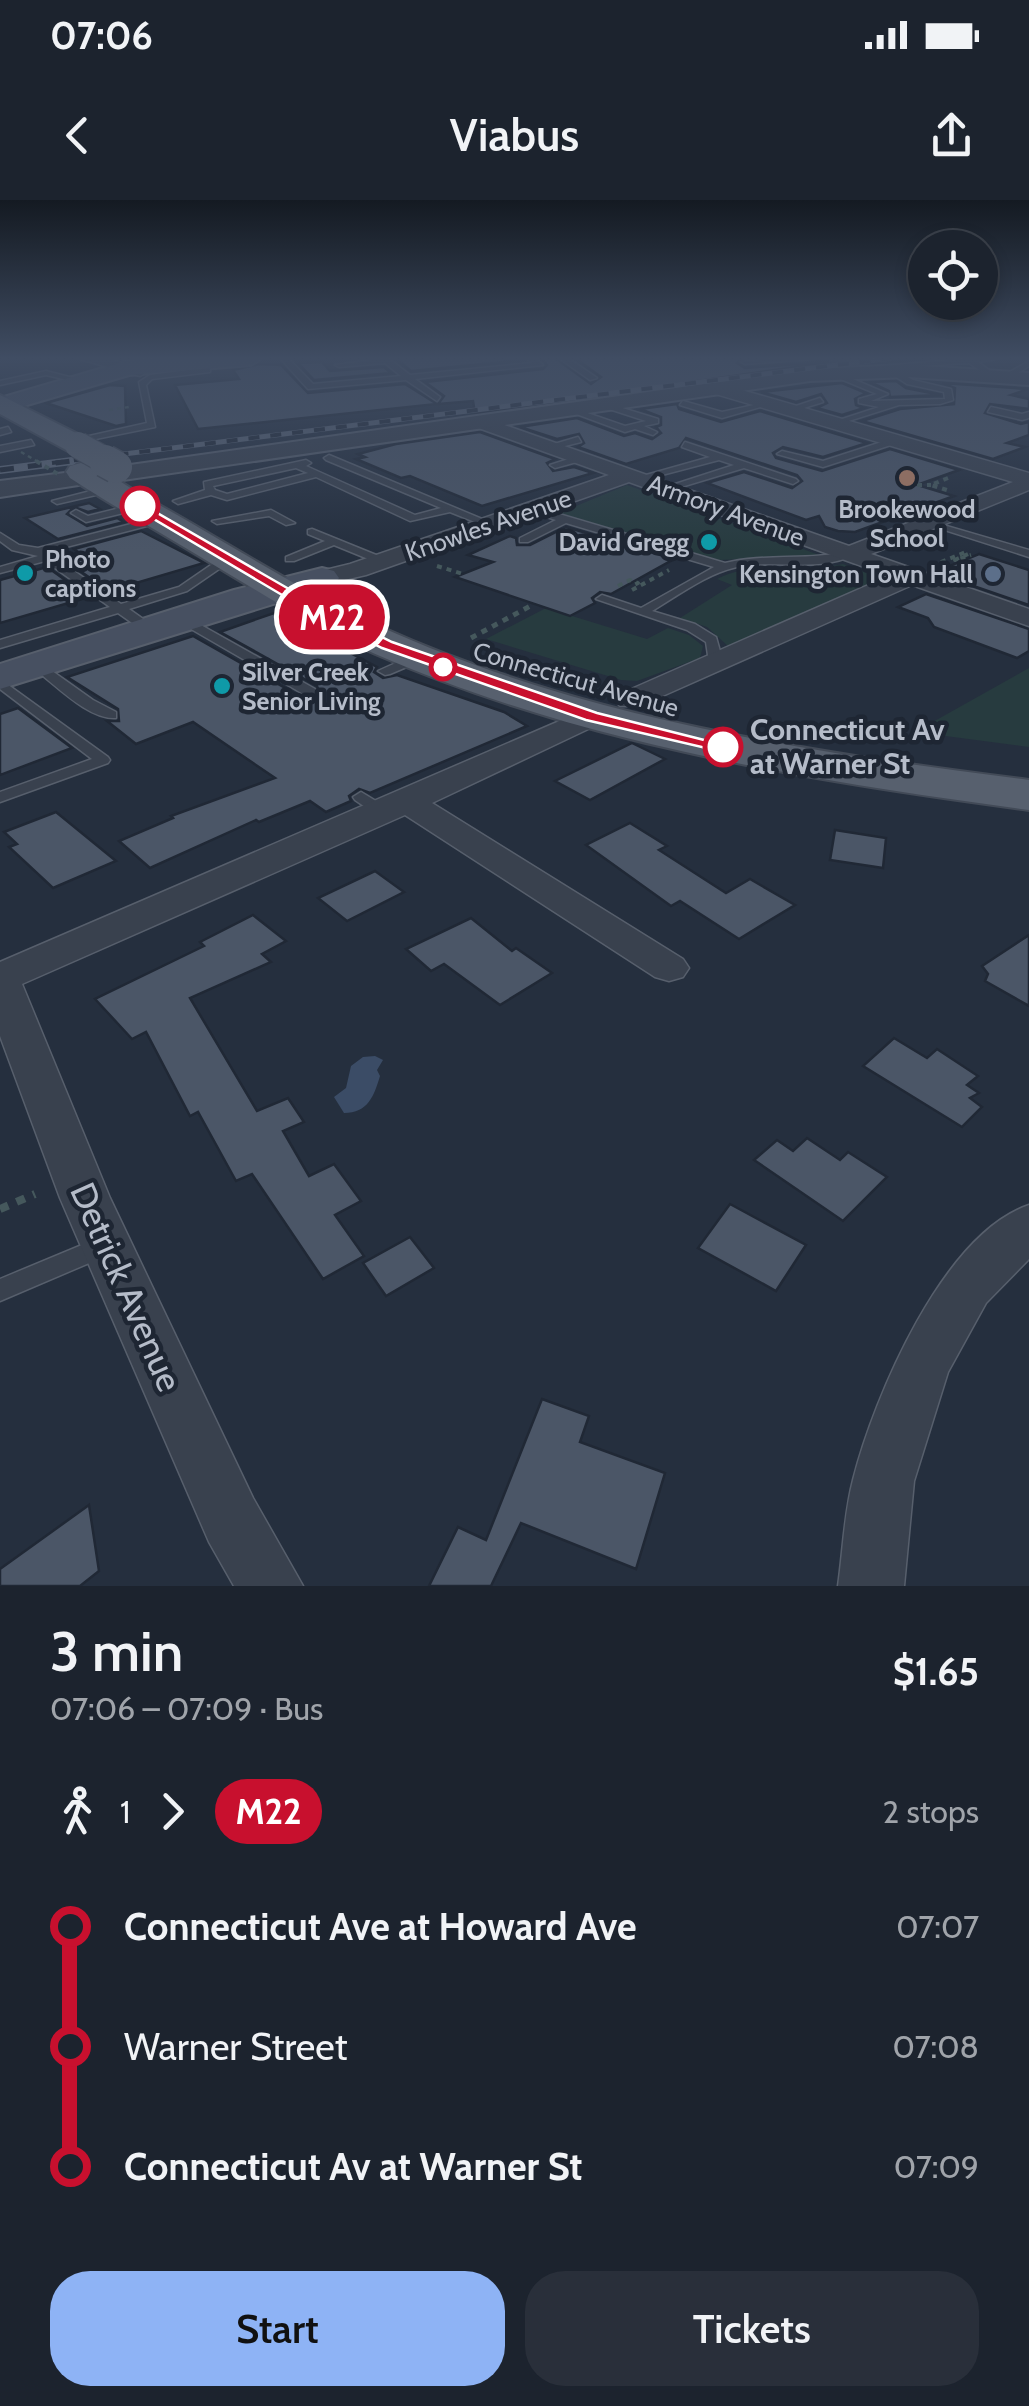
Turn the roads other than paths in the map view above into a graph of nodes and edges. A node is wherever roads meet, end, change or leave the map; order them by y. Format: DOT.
graph roads {
  1 [pos="78,423"];
  2 [pos="135,423"];
  3 [pos="151,423"];
  4 [pos="477,423"];
  5 [pos="481,423"];
  6 [pos="607,423"];
  7 [pos="654,423"];
  8 [pos="831,423"];
  9 [pos="840,423"];
  10 [pos="836,424"];
  11 [pos="136,428"];
  12 [pos="894,441"];
  13 [pos="53,443"];
  14 [pos="685,446"];
  15 [pos="782,454"];
  16 [pos="311,456"];
  17 [pos="719,457"];
  18 [pos="744,465"];
  19 [pos="317,474"];
  20 [pos="636,477"];
  21 [pos="1029,481"];
  22 [pos="793,482"];
  23 [pos="668,488"];
  24 [pos="0,489"];
  25 [pos="57,502"];
  26 [pos="214,506"];
  27 [pos="452,508"];
  28 [pos="532,510"];
  29 [pos="565,519"];
  30 [pos="930,522"];
  31 [pos="290,523"];
  32 [pos="489,524"];
  33 [pos="312,532"];
  34 [pos="0,536"];
  35 [pos="524,540"];
  36 [pos="43,554"];
  37 [pos="850,554"];
  38 [pos="1029,554"];
  39 [pos="382,561"];
  40 [pos="233,562"];
  41 [pos="306,567"];
  42 [pos="725,567"];
  43 [pos="0,570"];
  44 [pos="911,576"];
  45 [pos="602,599"];
  46 [pos="642,612"];
  47 [pos="1029,618"];
  48 [pos="150,619"];
  49 [pos="0,644"];
  50 [pos="716,662"];
  51 [pos="38,665"];
  52 [pos="0,680"];
  53 [pos="310,692"];
  54 [pos="611,708"];
  55 [pos="111,715"];
  56 [pos="1029,765"];
  57 [pos="1029,794"];
  58 [pos="0,797"];
  59 [pos="384,804"];
  60 [pos="669,968"];
  61 [pos="0,979"];
  62 [pos="1029,1226"];
  63 [pos="106,1244"];
  64 [pos="0,1290"];
  65 [pos="270,1586"];
  66 [pos="871,1586"];
  1 -- 13 [label="main road"];
  2 -- 11 [label="lane"];
  3 -- 11 [label="lane"];
  4 -- 16 [label="street"];
  5 -- 20 [label="street, Armory Avenue"];
  6 -- 7 [label="lane"];
  8 -- 10 [label="street"];
  9 -- 10 [label="lane"];
  10 -- 12 [label="street"];
  11 -- 13 [label="lane"];
  12 -- 15 [label="lane"];
  12 -- 21 [label="street"];
  13 -- 16 [label="street"];
  13 -- 24 [label="street"];
  13 -- 25 [label="lane"];
  13 -- 25 [label="lane"];
  13 -- 25 [label="lane"];
  13 -- 26 [label="main road, Connecticut Avenue"];
  13 -- 36 [label="lane"];
  13 -- 40 [label="main road, Connecticut Avenue"];
  14 -- 17 [label="lane"];
  16 -- 19 [label="lane"];
  16 -- 26 [label="lane"];
  16 -- 27 [label="lane"];
  17 -- 18 [label="lane"];
  17 -- 20 [label="lane"];
  18 -- 22 [label="lane"];
  18 -- 23 [label="lane"];
  19 -- 26 [label="lane"];
  19 -- 27 [label="lane"];
  20 -- 23 [label="street, Armory Avenue"];
  20 -- 28 [label="street, Knowles Avenue"];
  21 -- 30 [label="street"];
  23 -- 37 [label="street, Armory Avenue"];
  26 -- 31 [label="lane"];
  26 -- 41 [label="main road, Connecticut Avenue"];
  27 -- 32 [label="lane"];
  28 -- 29 [label="lane"];
  28 -- 32 [label="street, Knowles Avenue"];
  29 -- 35 [label="lane"];
  29 -- 42 [label="lane"];
  30 -- 37 [label="street"];
  30 -- 38 [label="lane"];
  32 -- 39 [label="street, Knowles Avenue"];
  33 -- 41 [label="lane"];
  34 -- 36 [label="lane"];
  36 -- 43 [label="lane"];
  36 -- 48 [label="lane"];
  37 -- 42 [label="lane"];
  37 -- 44 [label="street, Armory Avenue"];
  39 -- 41 [label="street, Knowles Avenue"];
  39 -- 41 [label="lane"];
  40 -- 41 [label="main road, Connecticut Avenue"];
  40 -- 48 [label="lane"];
  41 -- 48 [label="main road, Knowles Avenue"];
  41 -- 54 [label="main road, Connecticut Avenue"];
  41 -- 54 [label="main road, Connecticut Avenue"];
  42 -- 46 [label="lane"];
  44 -- 47 [label="street, Armory Avenue"];
  44 -- 50 [label="street"];
  45 -- 46 [label="lane"];
  46 -- 50 [label="lane"];
  48 -- 49 [label="lane"];
  48 -- 51 [label="main road, Knowles Avenue"];
  48 -- 53 [label="lane"];
  50 -- 54 [label="street"];
  51 -- 52 [label="main road, Knowles Avenue"];
  51 -- 55 [label="lane"];
  52 -- 58 [label="lane"];
  54 -- 56 [label="main road, Connecticut Avenue"];
  54 -- 57 [label="main road, Connecticut Avenue"];
  54 -- 59 [label="street"];
  59 -- 60 [label="street"];
  59 -- 61 [label="street"];
  61 -- 63 [label="street, Detrick Avenue"];
  62 -- 66 [label="street"];
  63 -- 64 [label="lane"];
  63 -- 65 [label="street, Detrick Avenue"];
}
